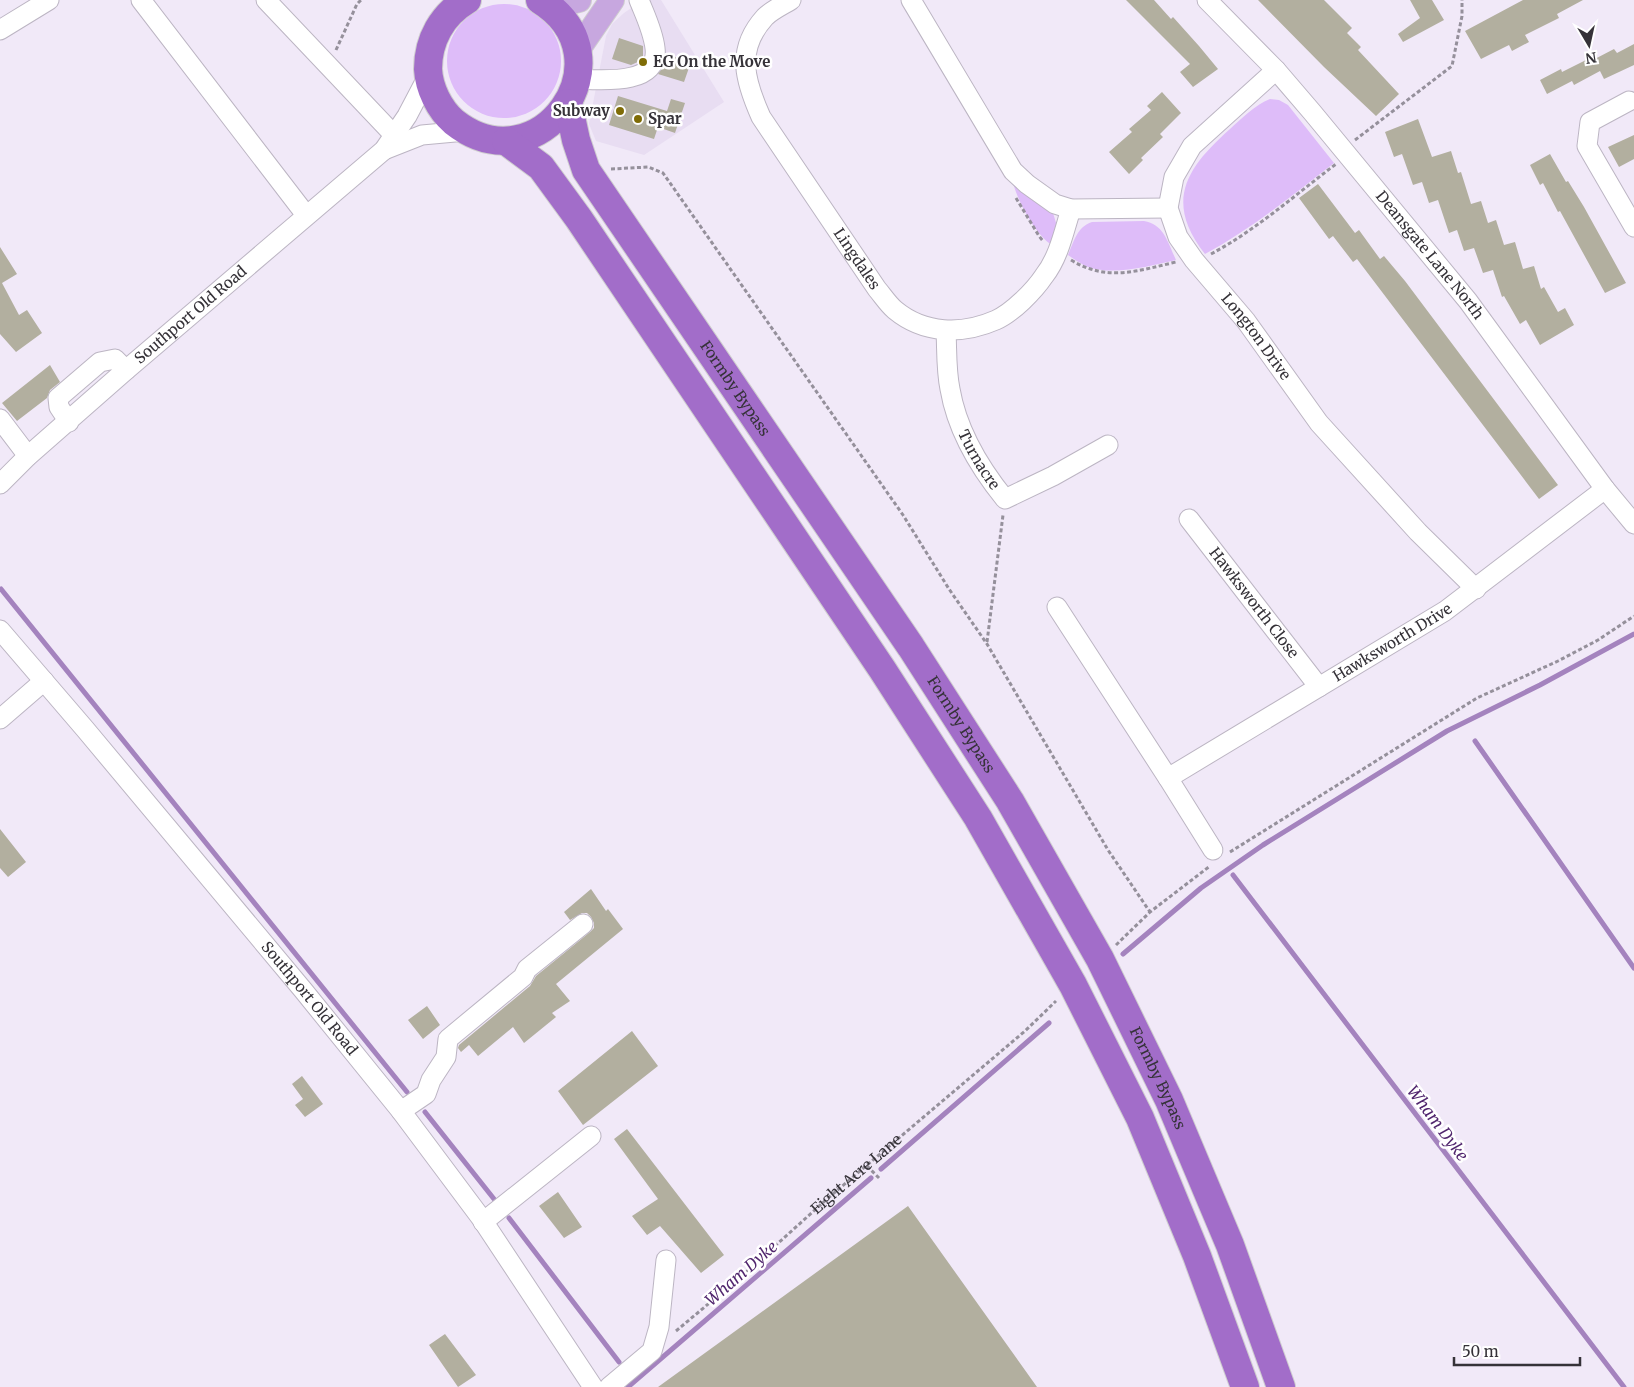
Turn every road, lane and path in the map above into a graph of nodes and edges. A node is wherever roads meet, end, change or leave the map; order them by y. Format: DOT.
graph roads {
  1 [pos="48,0"];
  2 [pos="141,0"];
  3 [pos="266,0"];
  4 [pos="361,0"];
  5 [pos="467,0"];
  6 [pos="579,0"];
  7 [pos="612,0"];
  8 [pos="639,0"];
  9 [pos="791,0"];
  10 [pos="911,0"];
  11 [pos="1207,0"];
  12 [pos="1462,0"];
  13 [pos="546,4"];
  14 [pos="439,11"];
  15 [pos="0,30"];
  16 [pos="577,51"];
  17 [pos="328,66"];
  18 [pos="1276,70"];
  19 [pos="428,76"];
  20 [pos="573,91"];
  21 [pos="1629,101"];
  22 [pos="466,130"];
  23 [pos="506,140"];
  24 [pos="389,143"];
  25 [pos="1344,153"];
  26 [pos="586,170"];
  27 [pos="1013,192"];
  28 [pos="1168,208"];
  29 [pos="1071,209"];
  30 [pos="306,215"];
  31 [pos="1634,227"];
  32 [pos="1058,252"];
  33 [pos="1194,260"];
  34 [pos="946,331"];
  35 [pos="0,419"];
  36 [pos="7,443"];
  37 [pos="1108,445"];
  38 [pos="28,456"];
  39 [pos="0,484"];
  40 [pos="1605,489"];
  41 [pos="1005,499"];
  42 [pos="1627,502"];
  43 [pos="1189,518"];
  44 [pos="1634,524"];
  45 [pos="1476,589"];
  46 [pos="1057,607"];
  47 [pos="1634,616"];
  48 [pos="0,630"];
  49 [pos="987,644"];
  50 [pos="44,681"];
  51 [pos="1319,687"];
  52 [pos="0,719"];
  53 [pos="1168,778"];
  54 [pos="1217,856"];
  55 [pos="1150,912"];
  56 [pos="583,924"];
  57 [pos="1100,959"];
  58 [pos="1073,985"];
  59 [pos="401,1111"];
  60 [pos="591,1136"];
  61 [pos="867,1166"];
  62 [pos="880,1180"];
  63 [pos="484,1222"];
  64 [pos="666,1260"];
  65 [pos="652,1350"];
  66 [pos="593,1387"];
  67 [pos="609,1387"];
  68 [pos="1246,1387"];
  69 [pos="1281,1387"];
  1 -- 15 [label="street"];
  2 -- 30 [label="street"];
  3 -- 17 [label="street"];
  4 -- 17 [label="path"];
  5 -- 14 [label="highway"];
  6 -- 13 [label="main road"];
  7 -- 16 [label="main road"];
  8 -- 20 [label="street"];
  9 -- 34 [label="street, Lingdales"];
  10 -- 29 [label="street"];
  11 -- 18 [label="street, Deansgate Lane North"];
  12 -- 25 [label="path"];
  13 -- 16 [label="highway, Formby Bypass"];
  14 -- 19 [label="highway"];
  16 -- 20 [label="highway, Formby Bypass"];
  17 -- 24 [label="street"];
  18 -- 25 [label="street, Deansgate Lane North"];
  18 -- 28 [label="street, Longton Drive"];
  19 -- 22 [label="highway"];
  19 -- 24 [label="street"];
  20 -- 23 [label="highway"];
  20 -- 26 [label="highway, Formby Bypass"];
  21 -- 31 [label="street"];
  22 -- 23 [label="highway"];
  22 -- 24 [label="street"];
  23 -- 58 [label="highway"];
  24 -- 30 [label="street, Southport Old Road"];
  25 -- 33 [label="path"];
  25 -- 40 [label="street, Deansgate Lane North"];
  26 -- 49 [label="path"];
  26 -- 57 [label="highway, Formby Bypass"];
  27 -- 32 [label="path"];
  28 -- 29 [label="street"];
  28 -- 33 [label="street, Longton Drive"];
  29 -- 32 [label="street, Lingdales"];
  30 -- 38 [label="street, Southport Old Road"];
  32 -- 33 [label="path"];
  32 -- 34 [label="street, Lingdales"];
  33 -- 45 [label="street, Longton Drive"];
  34 -- 41 [label="street, Turnacre"];
  35 -- 36 [label="street"];
  36 -- 38 [label="street"];
  37 -- 41 [label="street, Turnacre"];
  38 -- 39 [label="street, Southport Old Road"];
  40 -- 42 [label="street, Deansgate Lane North"];
  40 -- 45 [label="street, Hawksworth Drive"];
  41 -- 49 [label="path"];
  42 -- 44 [label="street, Deansgate Lane North"];
  43 -- 51 [label="street, Hawksworth Close"];
  45 -- 51 [label="street, Hawksworth Drive"];
  46 -- 53 [label="street"];
  47 -- 54 [label="path"];
  48 -- 50 [label="street, Southport Old Road"];
  49 -- 55 [label="path"];
  50 -- 52 [label="street"];
  50 -- 59 [label="street, Southport Old Road"];
  51 -- 53 [label="street, Hawksworth Drive"];
  53 -- 54 [label="street"];
  54 -- 55 [label="path"];
  55 -- 57 [label="path"];
  56 -- 59 [label="street"];
  57 -- 69 [label="highway, Formby Bypass"];
  58 -- 61 [label="path, Eight Acre Lane"];
  58 -- 68 [label="highway"];
  59 -- 63 [label="street, Southport Old Road"];
  60 -- 63 [label="street"];
  61 -- 62 [label="path"];
  61 -- 65 [label="path, Eight Acre Lane"];
  63 -- 66 [label="street, Southport Old Road"];
  64 -- 65 [label="street"];
  65 -- 67 [label="street"];
}
